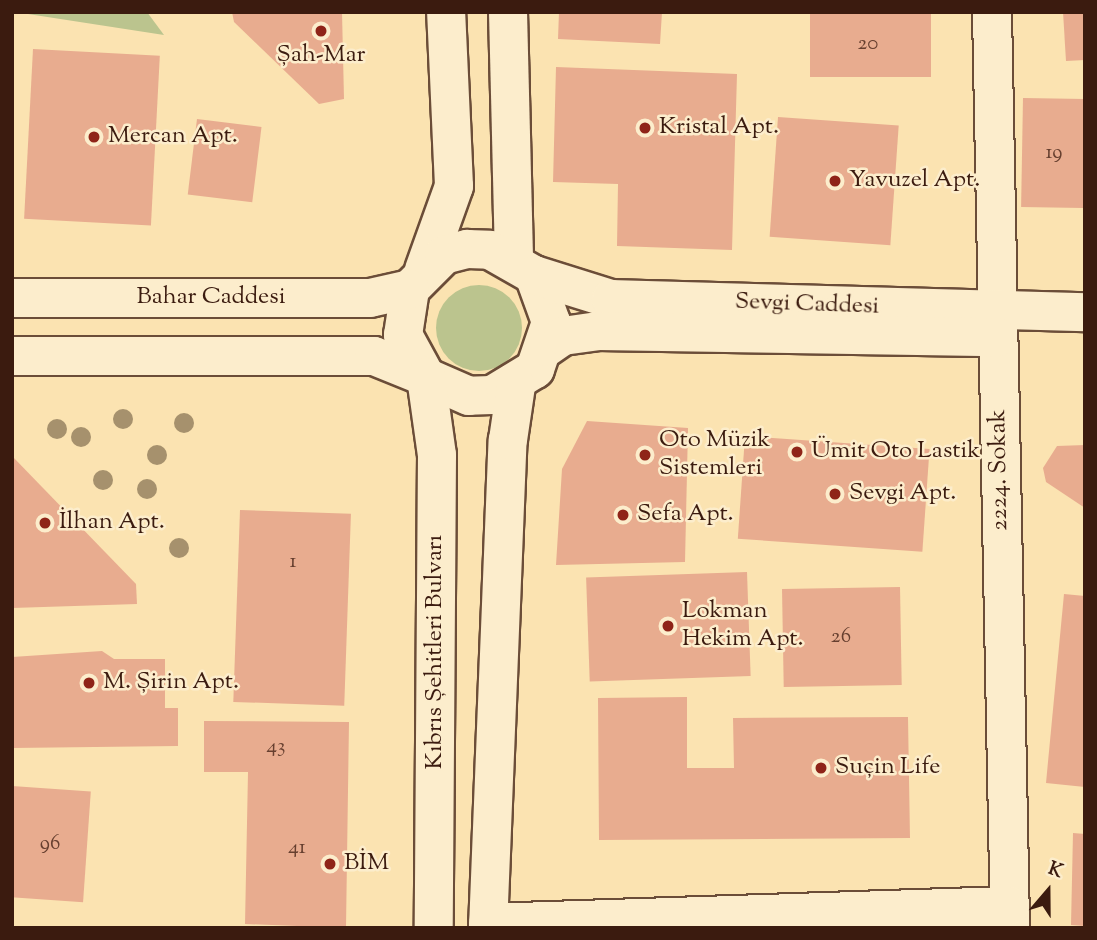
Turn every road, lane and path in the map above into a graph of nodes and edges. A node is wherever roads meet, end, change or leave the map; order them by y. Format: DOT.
graph roads {
  1 [pos="446,12"];
  2 [pos="508,12"];
  3 [pos="992,12"];
  4 [pos="524,267"];
  5 [pos="417,279"];
  6 [pos="12,298"];
  7 [pos="1085,312"];
  8 [pos="997,324"];
  9 [pos="547,347"];
  10 [pos="12,356"];
  11 [pos="426,377"];
  12 [pos="516,386"];
  13 [pos="1010,917"];
  14 [pos="488,925"];
  15 [pos="434,928"];
  1 -- 5 [label="street"];
  2 -- 4 [label="street"];
  3 -- 8 [label="street, 2224. Sokak"];
  4 -- 5 [label="street"];
  4 -- 8 [label="street, Sevgi Caddesi"];
  4 -- 9 [label="street"];
  5 -- 6 [label="street, Bahar Caddesi"];
  5 -- 11 [label="street"];
  7 -- 8 [label="street, Sevgi Caddesi"];
  8 -- 9 [label="street"];
  8 -- 13 [label="street, 2224. Sokak"];
  9 -- 12 [label="street"];
  10 -- 11 [label="street"];
  11 -- 12 [label="street"];
  11 -- 15 [label="street, Kıbrıs Şehitleri Bulvarı"];
  12 -- 14 [label="street"];
  13 -- 14 [label="street"];
}
